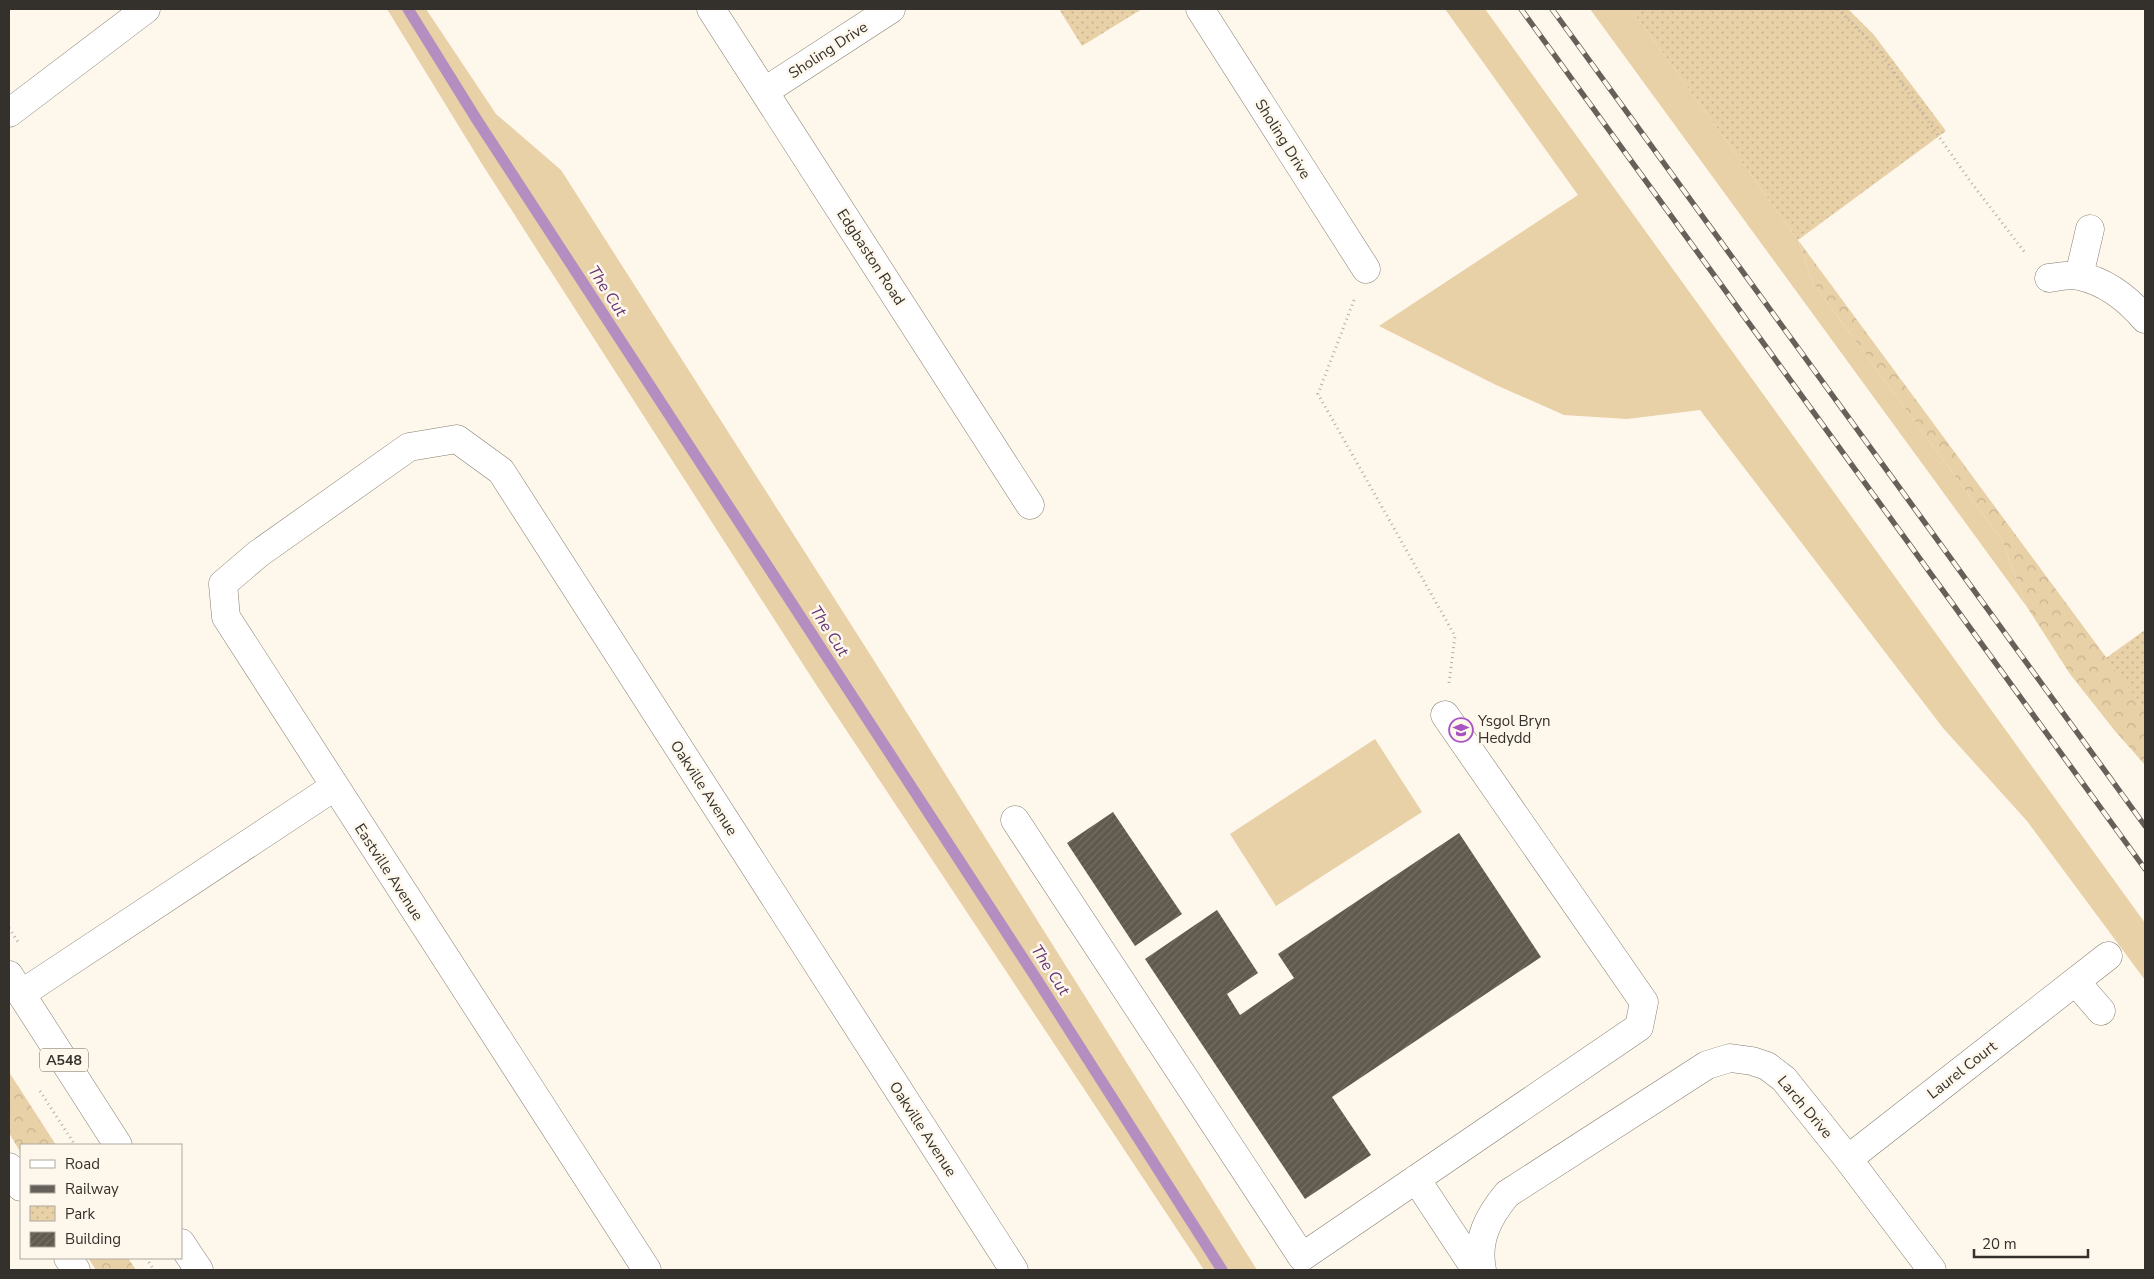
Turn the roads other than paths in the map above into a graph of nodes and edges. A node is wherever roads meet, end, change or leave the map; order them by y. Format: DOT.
graph roads {
  1 [pos="712,9"];
  2 [pos="891,9"];
  3 [pos="1200,9"];
  4 [pos="131,13"];
  5 [pos="765,90"];
  6 [pos="9,113"];
  7 [pos="2090,229"];
  8 [pos="1366,269"];
  9 [pos="2079,276"];
  10 [pos="2049,278"];
  11 [pos="2145,319"];
  12 [pos="333,501"];
  13 [pos="1030,505"];
  14 [pos="1445,715"];
  15 [pos="334,787"];
  16 [pos="1015,820"];
  17 [pos="2108,956"];
  18 [pos="2076,982"];
  19 [pos="15,984"];
  20 [pos="2101,1011"];
  21 [pos="117,1144"];
  22 [pos="1848,1159"];
  23 [pos="9,1167"];
  24 [pos="1416,1179"];
  25 [pos="20,1185"];
  26 [pos="182,1244"];
  27 [pos="69,1259"];
  28 [pos="76,1270"];
  29 [pos="199,1270"];
  30 [pos="647,1270"];
  31 [pos="1014,1270"];
  32 [pos="1476,1270"];
  33 [pos="1482,1270"];
  34 [pos="1932,1270"];
  1 -- 5 [label="street, Edgbaston Road"];
  2 -- 5 [label="street, Sholing Drive"];
  3 -- 8 [label="street, Sholing Drive"];
  4 -- 6 [label="street"];
  5 -- 13 [label="street, Edgbaston Road"];
  7 -- 9 [label="street"];
  9 -- 10 [label="street"];
  9 -- 11 [label="street"];
  12 -- 15 [label="street, Eastville Avenue"];
  12 -- 31 [label="street, Oakville Avenue"];
  14 -- 24 [label="street"];
  15 -- 19 [label="street"];
  15 -- 30 [label="street, Eastville Avenue"];
  16 -- 24 [label="street"];
  17 -- 18 [label="street, Laurel Court"];
  18 -- 20 [label="street"];
  18 -- 22 [label="street, Laurel Court"];
  19 -- 21 [label="street, A548"];
  22 -- 33 [label="street, Larch Drive"];
  22 -- 34 [label="street, Larch Drive"];
  23 -- 25 [label="street"];
  24 -- 32 [label="street"];
  26 -- 29 [label="street"];
  27 -- 28 [label="street"];
}
